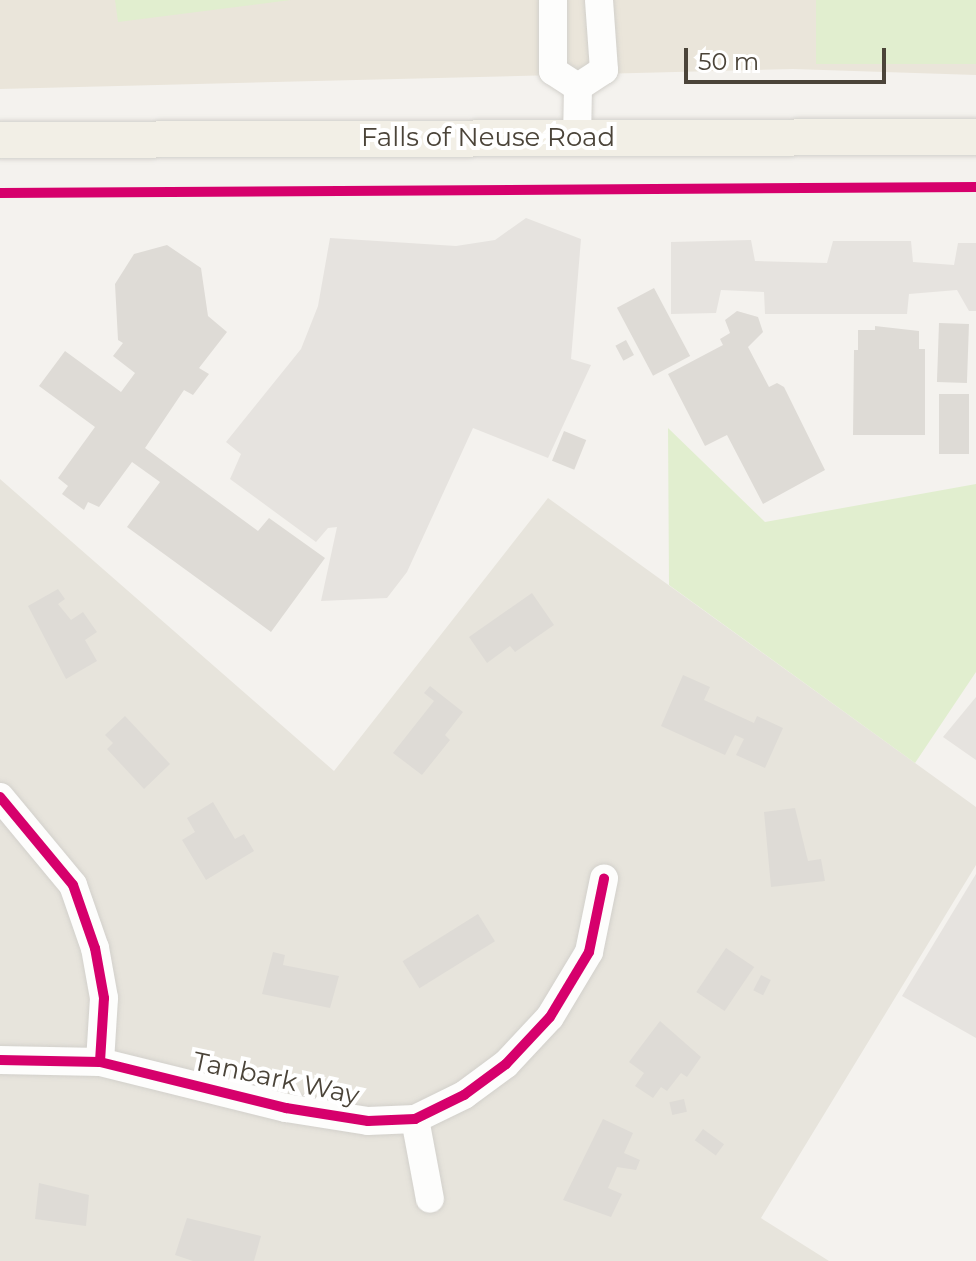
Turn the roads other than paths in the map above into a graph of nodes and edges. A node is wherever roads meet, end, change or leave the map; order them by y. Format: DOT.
graph roads {
  1 [pos="553,0"];
  2 [pos="599,0"];
  3 [pos="578,87"];
  4 [pos="976,137"];
  5 [pos="0,140"];
  6 [pos="577,140"];
  7 [pos="0,797"];
  8 [pos="604,879"];
  9 [pos="0,1060"];
  10 [pos="100,1062"];
  11 [pos="415,1119"];
  12 [pos="430,1199"];
  1 -- 3 [label="street"];
  2 -- 3 [label="street"];
  3 -- 6 [label="street"];
  4 -- 6 [label="main road, Falls of Neuse Road"];
  5 -- 6 [label="main road, Falls of Neuse Road"];
  7 -- 10 [label="street"];
  8 -- 11 [label="street, Tanbark Way"];
  9 -- 10 [label="street, Tanbark Way"];
  10 -- 11 [label="street, Tanbark Way"];
  11 -- 12 [label="street"];
}
